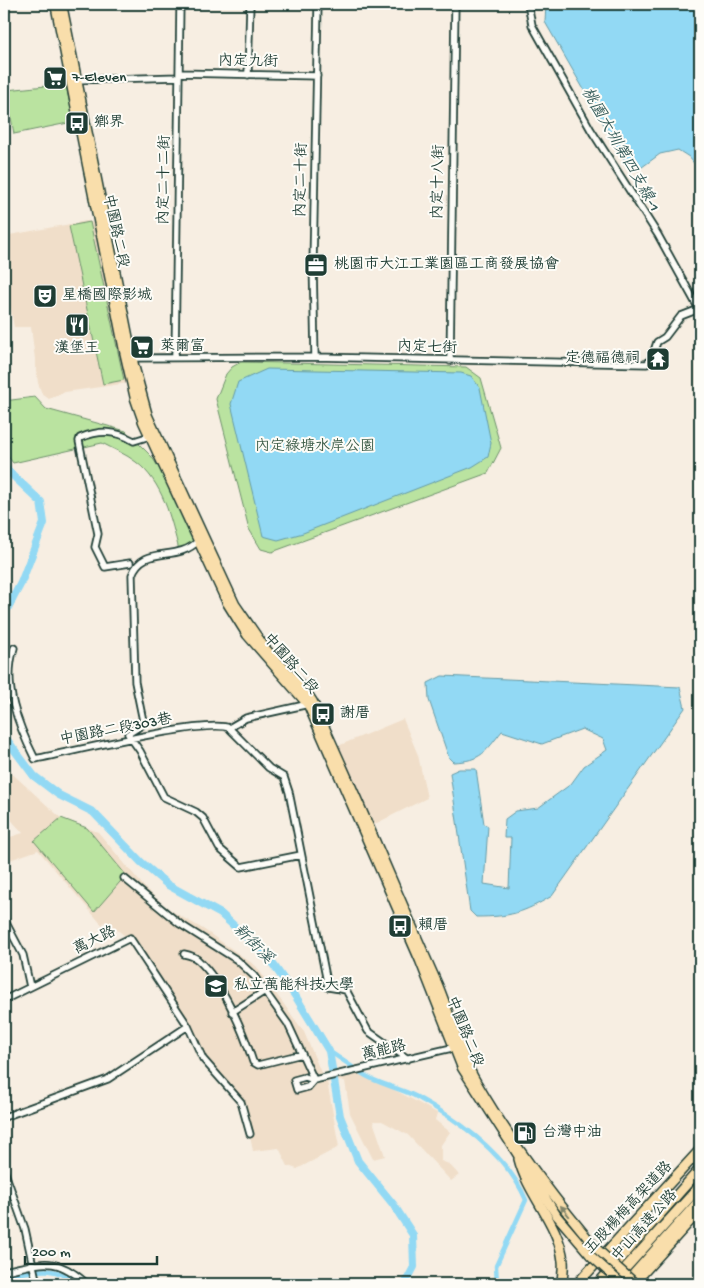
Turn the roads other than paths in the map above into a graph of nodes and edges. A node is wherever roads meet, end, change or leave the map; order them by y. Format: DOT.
graph roads {
  1 [pos="55,4"];
  2 [pos="62,4"];
  3 [pos="180,4"];
  4 [pos="250,4"];
  5 [pos="318,4"];
  6 [pos="455,4"];
  7 [pos="528,4"];
  8 [pos="179,75"];
  9 [pos="248,75"];
  10 [pos="317,76"];
  11 [pos="74,80"];
  12 [pos="700,310"];
  13 [pos="175,357"];
  14 [pos="130,358"];
  15 [pos="315,358"];
  16 [pos="450,361"];
  17 [pos="150,436"];
  18 [pos="201,540"];
  19 [pos="130,563"];
  20 [pos="14,648"];
  21 [pos="310,703"];
  22 [pos="230,728"];
  23 [pos="132,739"];
  24 [pos="302,855"];
  25 [pos="124,878"];
  26 [pos="4,919"];
  27 [pos="184,954"];
  28 [pos="30,987"];
  29 [pos="265,991"];
  30 [pos="4,1000"];
  31 [pos="232,1012"];
  32 [pos="188,1026"];
  33 [pos="456,1047"];
  34 [pos="302,1054"];
  35 [pos="408,1059"];
  36 [pos="4,1117"];
  37 [pos="250,1134"];
  38 [pos="700,1150"];
  39 [pos="519,1159"];
  40 [pos="700,1169"];
  41 [pos="4,1170"];
  42 [pos="700,1186"];
  43 [pos="700,1200"];
  44 [pos="700,1214"];
  45 [pos="34,1265"];
  46 [pos="4,1271"];
  47 [pos="37,1284"];
  48 [pos="88,1284"];
  49 [pos="562,1284"];
  50 [pos="577,1284"];
  51 [pos="598,1284"];
  52 [pos="611,1284"];
  53 [pos="624,1284"];
  54 [pos="634,1284"];
  1 -- 11 [label="main road"];
  2 -- 11 [label="main road"];
  3 -- 8 [label="street, 內定二十二街"];
  4 -- 9 [label="street"];
  5 -- 10 [label="street, 內定二十街"];
  6 -- 16 [label="street, 內定十八街"];
  7 -- 12 [label="street"];
  8 -- 9 [label="street, 內定九街"];
  8 -- 11 [label="street, 內定九街"];
  8 -- 13 [label="street, 內定二十二街"];
  9 -- 10 [label="street, 內定九街"];
  10 -- 15 [label="street, 內定二十街"];
  11 -- 14 [label="main road, 中園路二段"];
  12 -- 16 [label="street, 內定七街"];
  13 -- 14 [label="street, 內定七街"];
  13 -- 15 [label="street, 內定七街"];
  14 -- 17 [label="main road, 中園路二段"];
  14 -- 18 [label="main road, 中園路二段"];
  15 -- 16 [label="street, 內定七街"];
  17 -- 18 [label="main road, 中園路二段"];
  17 -- 19 [label="street"];
  18 -- 21 [label="main road, 中園路二段"];
  18 -- 23 [label="street"];
  20 -- 23 [label="street, 中園路二段303巷"];
  21 -- 22 [label="street"];
  21 -- 33 [label="main road, 中園路二段"];
  22 -- 23 [label="street, 中園路二段303巷"];
  22 -- 24 [label="street"];
  23 -- 24 [label="street"];
  24 -- 35 [label="street"];
  25 -- 29 [label="street"];
  26 -- 28 [label="street"];
  27 -- 31 [label="street"];
  28 -- 30 [label="street, 萬大路"];
  28 -- 32 [label="street, 萬大路"];
  29 -- 31 [label="street"];
  29 -- 34 [label="street"];
  31 -- 34 [label="street"];
  32 -- 36 [label="street"];
  32 -- 37 [label="street, 萬大路"];
  33 -- 35 [label="street, 萬能路"];
  33 -- 39 [label="main road, 中園路二段"];
  54 -- 33 [label="main road, 中園路二段, one-way, bridge"];
  34 -- 35 [label="street, 萬能路"];
  38 -- 50 [label="highway, 五股楊梅高架道路, bridge"];
  39 -- 49 [label="highway"];
  39 -- 53 [label="main road, 中園路二段, bridge"];
  40 -- 51 [label="highway, 中山高速公路"];
  41 -- 45 [label="street"];
  42 -- 52 [label="highway, 中山高速公路"];
  43 -- 53 [label="highway"];
  44 -- 54 [label="highway"];
  45 -- 46 [label="street"];
  45 -- 47 [label="street"];
  45 -- 48 [label="street"];
}
